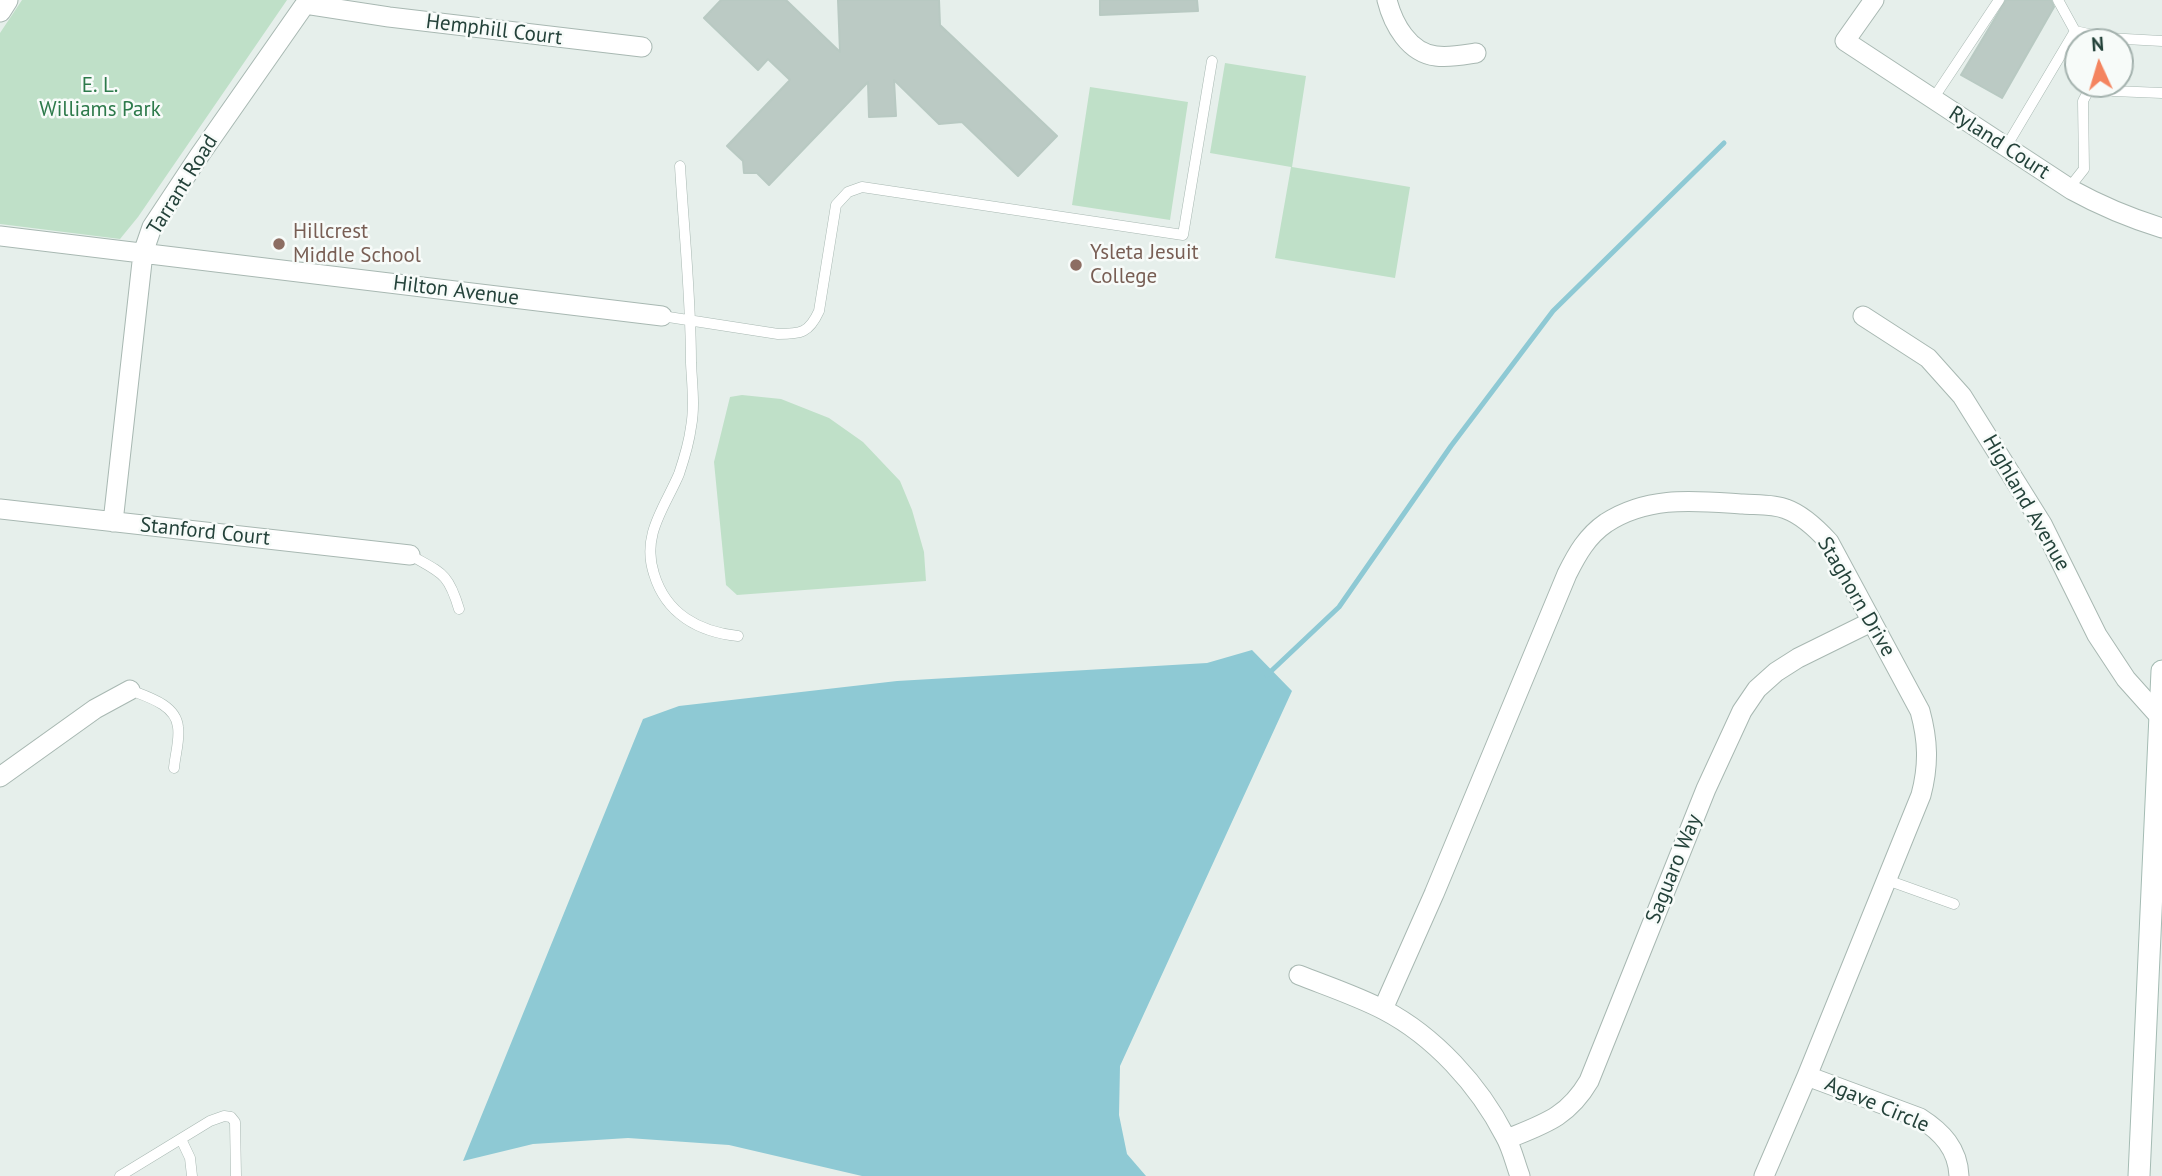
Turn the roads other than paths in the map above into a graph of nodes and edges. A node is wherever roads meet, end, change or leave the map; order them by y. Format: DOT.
graph roads {
  1 [pos="7,0"];
  2 [pos="1387,0"];
  3 [pos="1874,0"];
  4 [pos="1999,0"];
  5 [pos="2058,0"];
  6 [pos="306,2"];
  7 [pos="0,11"];
  8 [pos="2073,28"];
  9 [pos="2134,40"];
  10 [pos="2162,41"];
  11 [pos="642,47"];
  12 [pos="2064,49"];
  13 [pos="1476,53"];
  14 [pos="1212,61"];
  15 [pos="2134,92"];
  16 [pos="2162,93"];
  17 [pos="2085,98"];
  18 [pos="1933,99"];
  19 [pos="2006,147"];
  20 [pos="680,166"];
  21 [pos="2069,188"];
  22 [pos="2162,228"];
  23 [pos="0,236"];
  24 [pos="143,253"];
  25 [pos="662,316"];
  26 [pos="1863,316"];
  27 [pos="691,321"];
  28 [pos="0,509"];
  29 [pos="113,522"];
  30 [pos="410,555"];
  31 [pos="459,609"];
  32 [pos="1871,622"];
  33 [pos="738,636"];
  34 [pos="2162,671"];
  35 [pos="130,690"];
  36 [pos="2160,717"];
  37 [pos="174,768"];
  38 [pos="0,777"];
  39 [pos="2159,843"];
  40 [pos="1887,880"];
  41 [pos="1954,904"];
  42 [pos="1299,975"];
  43 [pos="1383,1009"];
  44 [pos="1807,1076"];
  45 [pos="181,1139"];
  46 [pos="1507,1139"];
  47 [pos="120,1176"];
  48 [pos="192,1176"];
  49 [pos="236,1176"];
  50 [pos="1520,1176"];
  51 [pos="1764,1176"];
  52 [pos="1959,1176"];
  53 [pos="2140,1176"];
  1 -- 7 [label="main road"];
  2 -- 13 [label="street"];
  3 -- 18 [label="street, Ryland Court"];
  4 -- 18 [label="lane"];
  5 -- 8 [label="lane"];
  6 -- 11 [label="street, Hemphill Court"];
  6 -- 24 [label="street, Tarrant Road"];
  9 -- 10 [label="lane"];
  12 -- 19 [label="lane"];
  14 -- 27 [label="lane"];
  15 -- 16 [label="lane"];
  17 -- 21 [label="lane"];
  18 -- 19 [label="street, Ryland Court"];
  19 -- 21 [label="street, Ryland Court"];
  20 -- 27 [label="lane"];
  21 -- 22 [label="street, Ryland Court"];
  23 -- 24 [label="street, Hilton Avenue"];
  24 -- 25 [label="street, Hilton Avenue"];
  24 -- 29 [label="street, Tarrant Road"];
  25 -- 27 [label="lane"];
  26 -- 36 [label="street, Highland Avenue"];
  27 -- 33 [label="lane"];
  28 -- 29 [label="street, Stanford Court"];
  29 -- 30 [label="street, Stanford Court"];
  30 -- 31 [label="lane"];
  32 -- 40 [label="street, Staghorn Drive"];
  32 -- 43 [label="street, Staghorn Drive"];
  32 -- 46 [label="street, Saguaro Way"];
  34 -- 36 [label="main road"];
  35 -- 37 [label="lane"];
  35 -- 38 [label="street"];
  36 -- 39 [label="main road"];
  39 -- 53 [label="main road"];
  40 -- 41 [label="lane"];
  40 -- 44 [label="street, Staghorn Drive"];
  42 -- 43 [label="street"];
  43 -- 46 [label="street"];
  44 -- 51 [label="street, Staghorn Drive"];
  44 -- 52 [label="street, Agave Circle"];
  45 -- 47 [label="lane"];
  45 -- 48 [label="lane"];
  45 -- 49 [label="lane"];
  46 -- 50 [label="street"];
}
